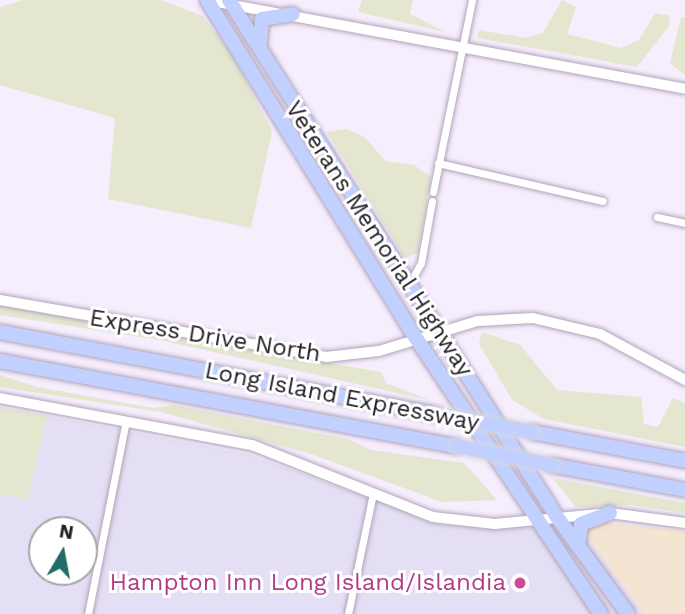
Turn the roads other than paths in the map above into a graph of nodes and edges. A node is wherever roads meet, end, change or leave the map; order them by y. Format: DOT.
graph roads {
  1 [pos="207,0"];
  2 [pos="472,0"];
  3 [pos="231,3"];
  4 [pos="293,14"];
  5 [pos="462,48"];
  6 [pos="282,88"];
  7 [pos="685,89"];
  8 [pos="438,163"];
  9 [pos="603,201"];
  10 [pos="657,217"];
  11 [pos="685,223"];
  12 [pos="410,282"];
  13 [pos="0,300"];
  14 [pos="439,331"];
  15 [pos="0,332"];
  16 [pos="416,338"];
  17 [pos="0,361"];
  18 [pos="685,380"];
  19 [pos="0,398"];
  20 [pos="126,421"];
  21 [pos="685,461"];
  22 [pos="685,490"];
  23 [pos="373,493"];
  24 [pos="610,513"];
  25 [pos="557,517"];
  26 [pos="535,521"];
  27 [pos="685,523"];
  28 [pos="578,546"];
  29 [pos="88,614"];
  30 [pos="348,614"];
  31 [pos="601,614"];
  32 [pos="628,614"];
  1 -- 3 [label="main road"];
  1 -- 16 [label="highway, Veterans Memorial Highway"];
  2 -- 5 [label="street"];
  3 -- 4 [label="main road"];
  3 -- 6 [label="highway, Veterans Memorial Highway"];
  4 -- 5 [label="main road"];
  4 -- 6 [label="highway"];
  5 -- 7 [label="main road"];
  5 -- 8 [label="street"];
  6 -- 12 [label="highway, Veterans Memorial Highway"];
  8 -- 9 [label="street"];
  8 -- 12 [label="street"];
  10 -- 11 [label="street"];
  12 -- 14 [label="highway, Veterans Memorial Highway"];
  13 -- 16 [label="main road, Express Drive North"];
  14 -- 16 [label="main road, Express Drive North"];
  14 -- 18 [label="main road, Express Drive North"];
  14 -- 25 [label="highway, Veterans Memorial Highway"];
  15 -- 21 [label="highway, Long Island Expressway, bridge"];
  16 -- 26 [label="highway, Veterans Memorial Highway"];
  17 -- 22 [label="highway, Long Island Expressway, bridge"];
  19 -- 20 [label="main road"];
  20 -- 23 [label="main road"];
  20 -- 29 [label="street"];
  23 -- 26 [label="main road"];
  23 -- 30 [label="street"];
  24 -- 25 [label="main road"];
  24 -- 27 [label="main road"];
  24 -- 28 [label="highway"];
  25 -- 26 [label="main road"];
  25 -- 28 [label="highway, Veterans Memorial Highway"];
  26 -- 31 [label="highway, Veterans Memorial Highway"];
  28 -- 32 [label="highway, Veterans Memorial Highway"];
}
